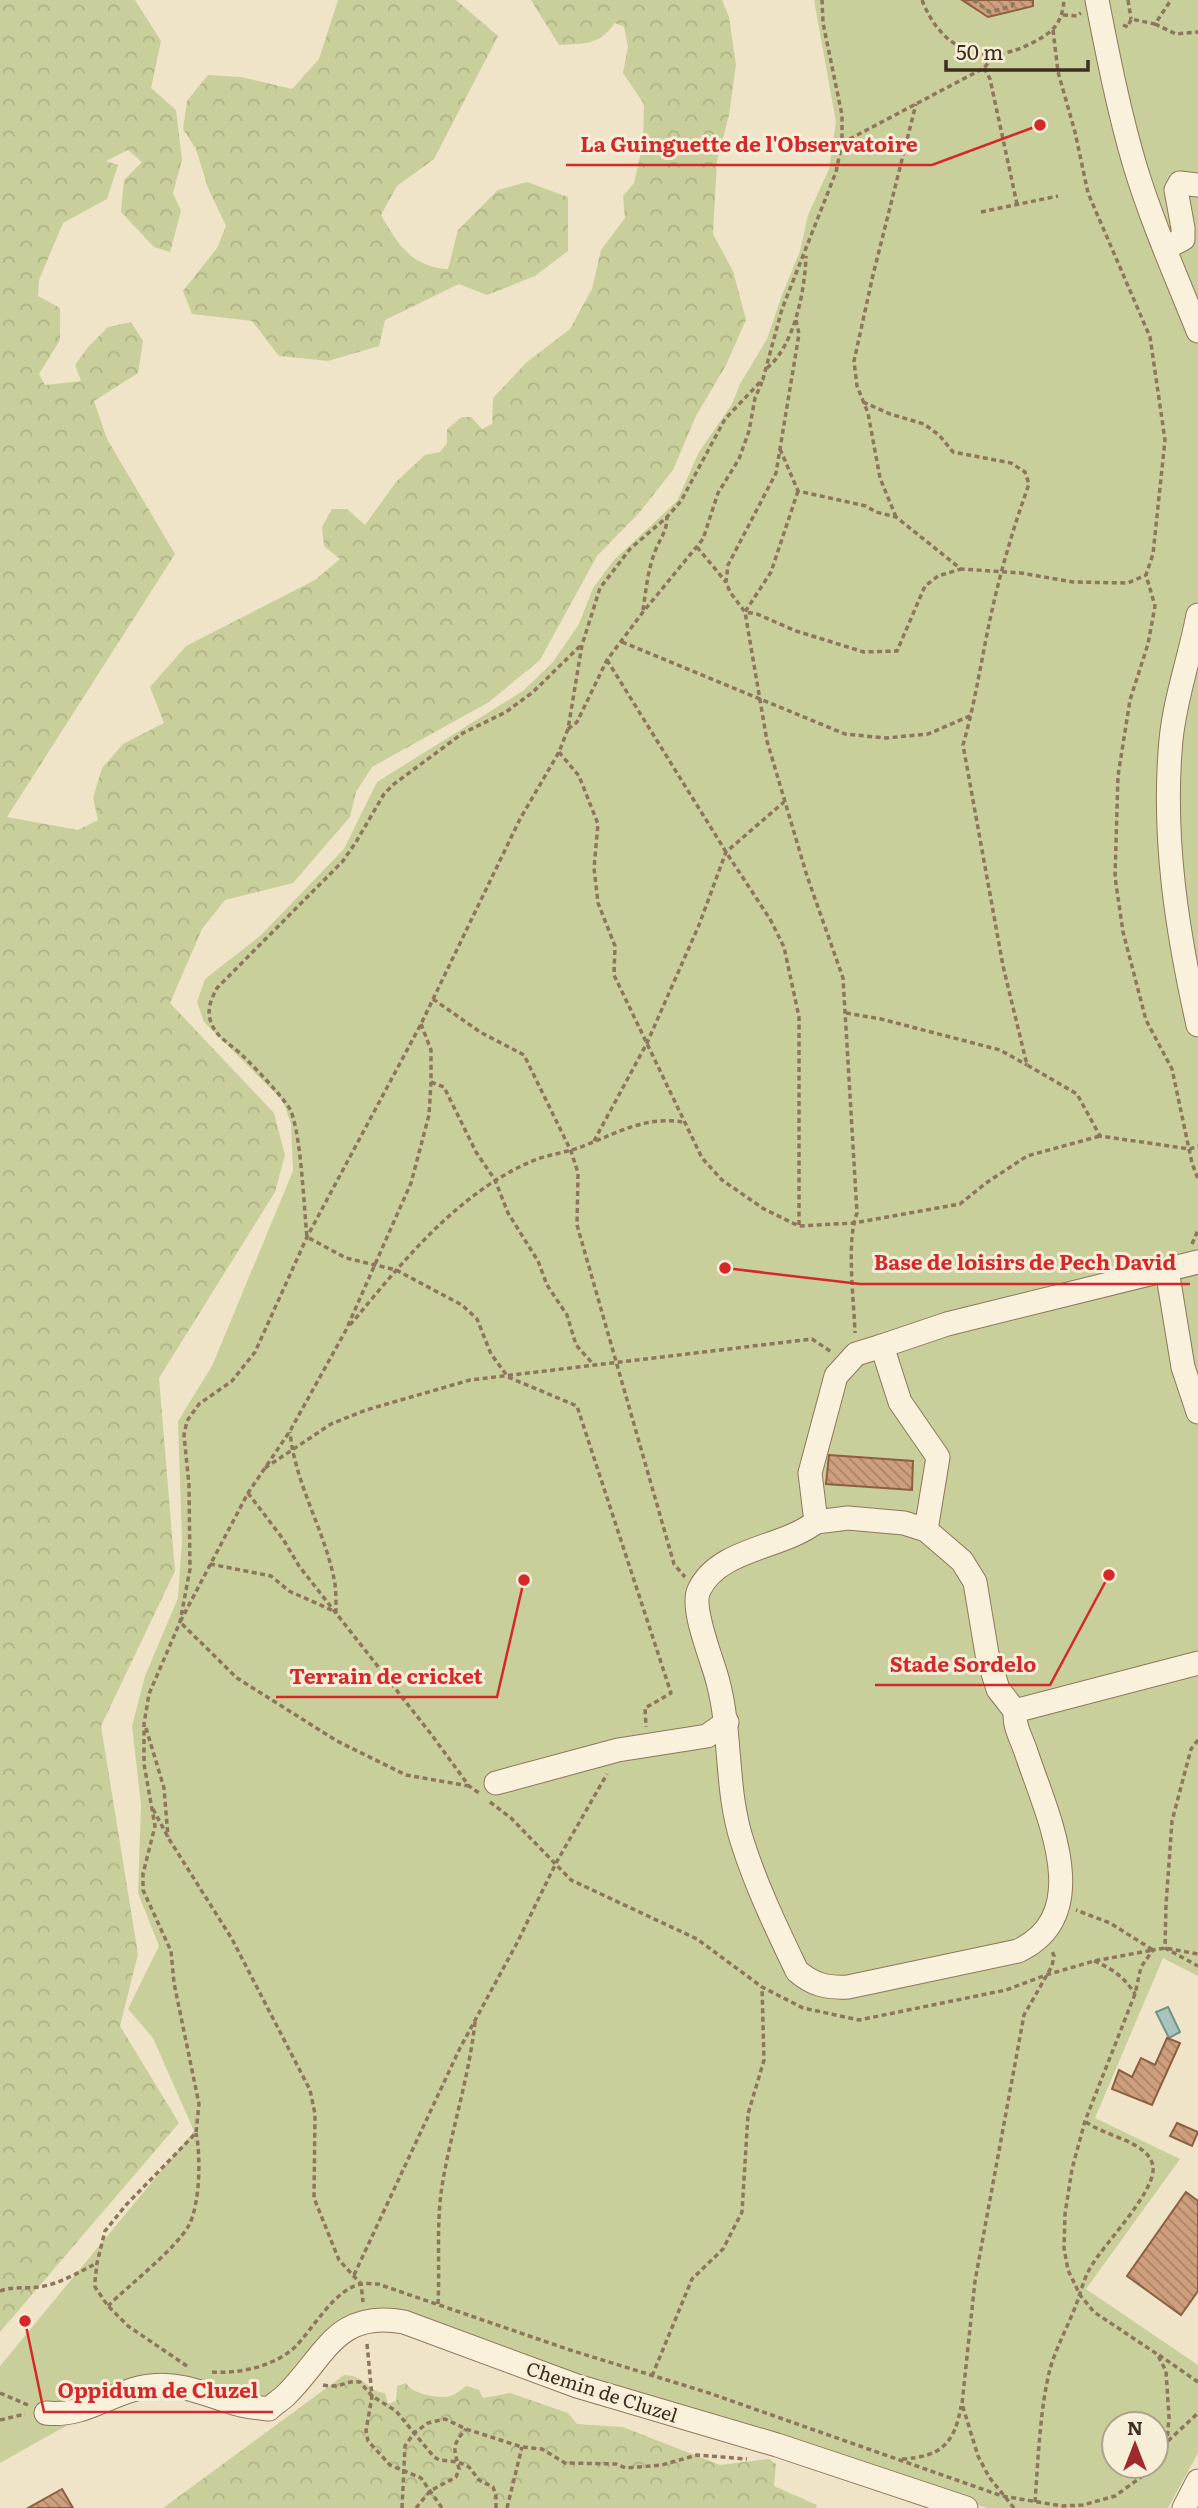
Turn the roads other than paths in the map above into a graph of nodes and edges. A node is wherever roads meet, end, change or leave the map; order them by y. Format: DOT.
graph roads {
  1 [pos="1093,4"];
  2 [pos="1198,185"];
  3 [pos="1165,248"];
  4 [pos="1198,331"];
  5 [pos="1198,615"];
  6 [pos="1198,1025"];
  7 [pos="1198,1262"];
  8 [pos="1167,1270"];
  9 [pos="882,1346"];
  10 [pos="1198,1412"];
  11 [pos="816,1522"];
  12 [pos="926,1530"];
  13 [pos="1198,1663"];
  14 [pos="1015,1711"];
  15 [pos="727,1722"];
  16 [pos="488,1793"];
  17 [pos="46,2413"];
  18 [pos="1198,2481"];
  19 [pos="966,2508"];
  20 [pos="1184,2508"];
  1 -- 3 [label="street"];
  2 -- 3 [label="street"];
  3 -- 4 [label="street"];
  5 -- 6 [label="street"];
  7 -- 8 [label="street"];
  8 -- 9 [label="street"];
  8 -- 10 [label="street"];
  9 -- 11 [label="street"];
  9 -- 12 [label="street"];
  11 -- 12 [label="street"];
  11 -- 15 [label="street"];
  12 -- 14 [label="street"];
  13 -- 14 [label="street"];
  14 -- 15 [label="street"];
  15 -- 16 [label="street"];
  17 -- 19 [label="street, Chemin de Cluzel"];
  18 -- 20 [label="street"];
}
